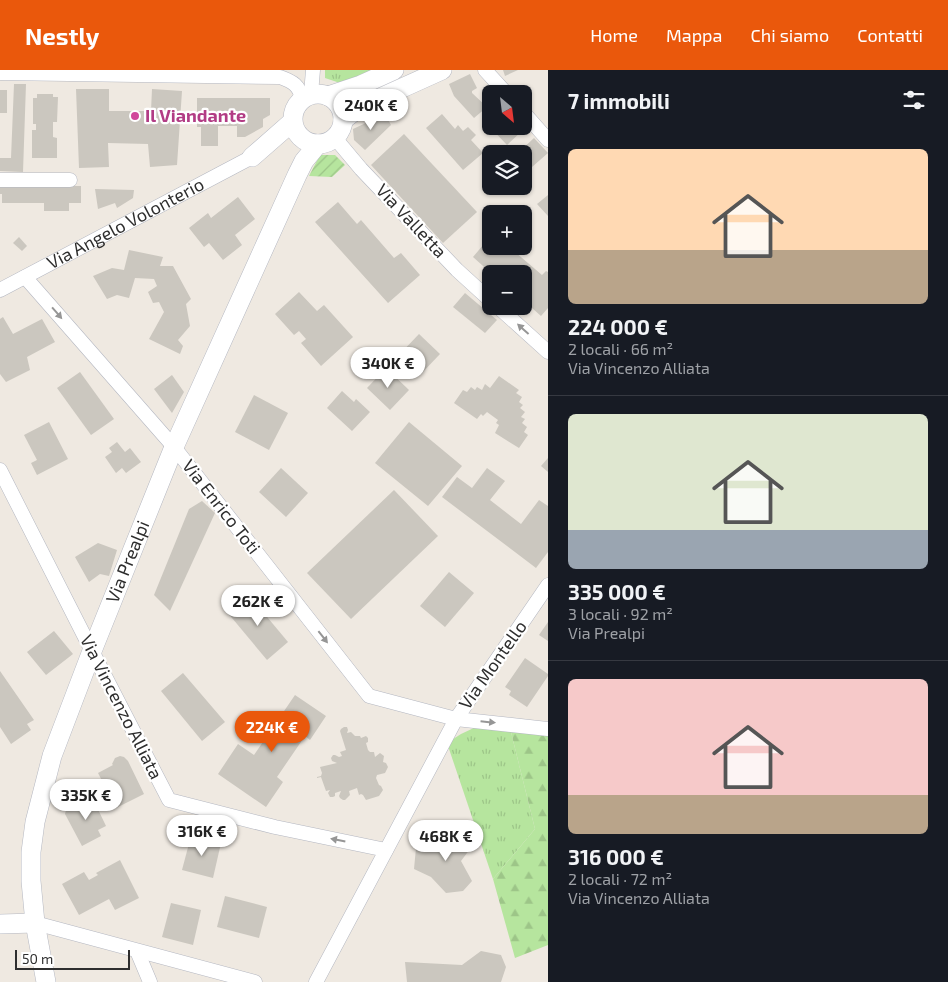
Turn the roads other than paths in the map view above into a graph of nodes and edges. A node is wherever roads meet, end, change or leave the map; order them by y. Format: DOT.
graph roads {
  1 [pos="313,70"];
  2 [pos="394,70"];
  3 [pos="442,70"];
  4 [pos="485,70"];
  5 [pos="0,73"];
  6 [pos="499,85"];
  7 [pos="314,96"];
  8 [pos="343,120"];
  9 [pos="532,122"];
  10 [pos="309,136"];
  11 [pos="548,140"];
  12 [pos="252,157"];
  13 [pos="0,180"];
  14 [pos="70,180"];
  15 [pos="25,277"];
  16 [pos="0,290"];
  17 [pos="482,293"];
  18 [pos="507,315"];
  19 [pos="548,352"];
  20 [pos="174,447"];
  21 [pos="0,470"];
  22 [pos="548,585"];
  23 [pos="92,651"];
  24 [pos="456,719"];
  25 [pos="548,729"];
  26 [pos="386,850"];
  27 [pos="36,923"];
  28 [pos="0,924"];
  29 [pos="137,951"];
  30 [pos="46,982"];
  31 [pos="150,982"];
  32 [pos="255,982"];
  33 [pos="316,982"];
  1 -- 7 [label="street"];
  2 -- 7 [label="street"];
  3 -- 8 [label="street"];
  4 -- 6 [label="street"];
  5 -- 7 [label="street"];
  7 -- 8 [label="street"];
  7 -- 10 [label="street"];
  8 -- 10 [label="street"];
  9 -- 11 [label="street"];
  10 -- 12 [label="street, Via Angelo Volonterio"];
  10 -- 17 [label="street, Via Valletta"];
  10 -- 20 [label="street, Via Prealpi"];
  12 -- 15 [label="street, Via Angelo Volonterio"];
  13 -- 14 [label="street"];
  15 -- 16 [label="street, Via Angelo Volonterio"];
  15 -- 20 [label="street, Via Enrico Toti, one-way"];
  19 -- 18 [label="street, one-way"];
  20 -- 23 [label="street, Via Prealpi"];
  20 -- 24 [label="street, Via Enrico Toti, one-way"];
  21 -- 23 [label="street, Via Vincenzo Alliata"];
  22 -- 24 [label="street, Via Montello"];
  26 -- 23 [label="street, Via Vincenzo Alliata, one-way"];
  23 -- 27 [label="street, Via Prealpi"];
  24 -- 25 [label="street, Via Enrico Toti, one-way"];
  24 -- 26 [label="street, Via Montello"];
  26 -- 33 [label="street, Via Montello"];
  27 -- 28 [label="street"];
  27 -- 29 [label="street"];
  27 -- 30 [label="street, Via Prealpi"];
  29 -- 31 [label="street"];
  29 -- 32 [label="street"];
}
